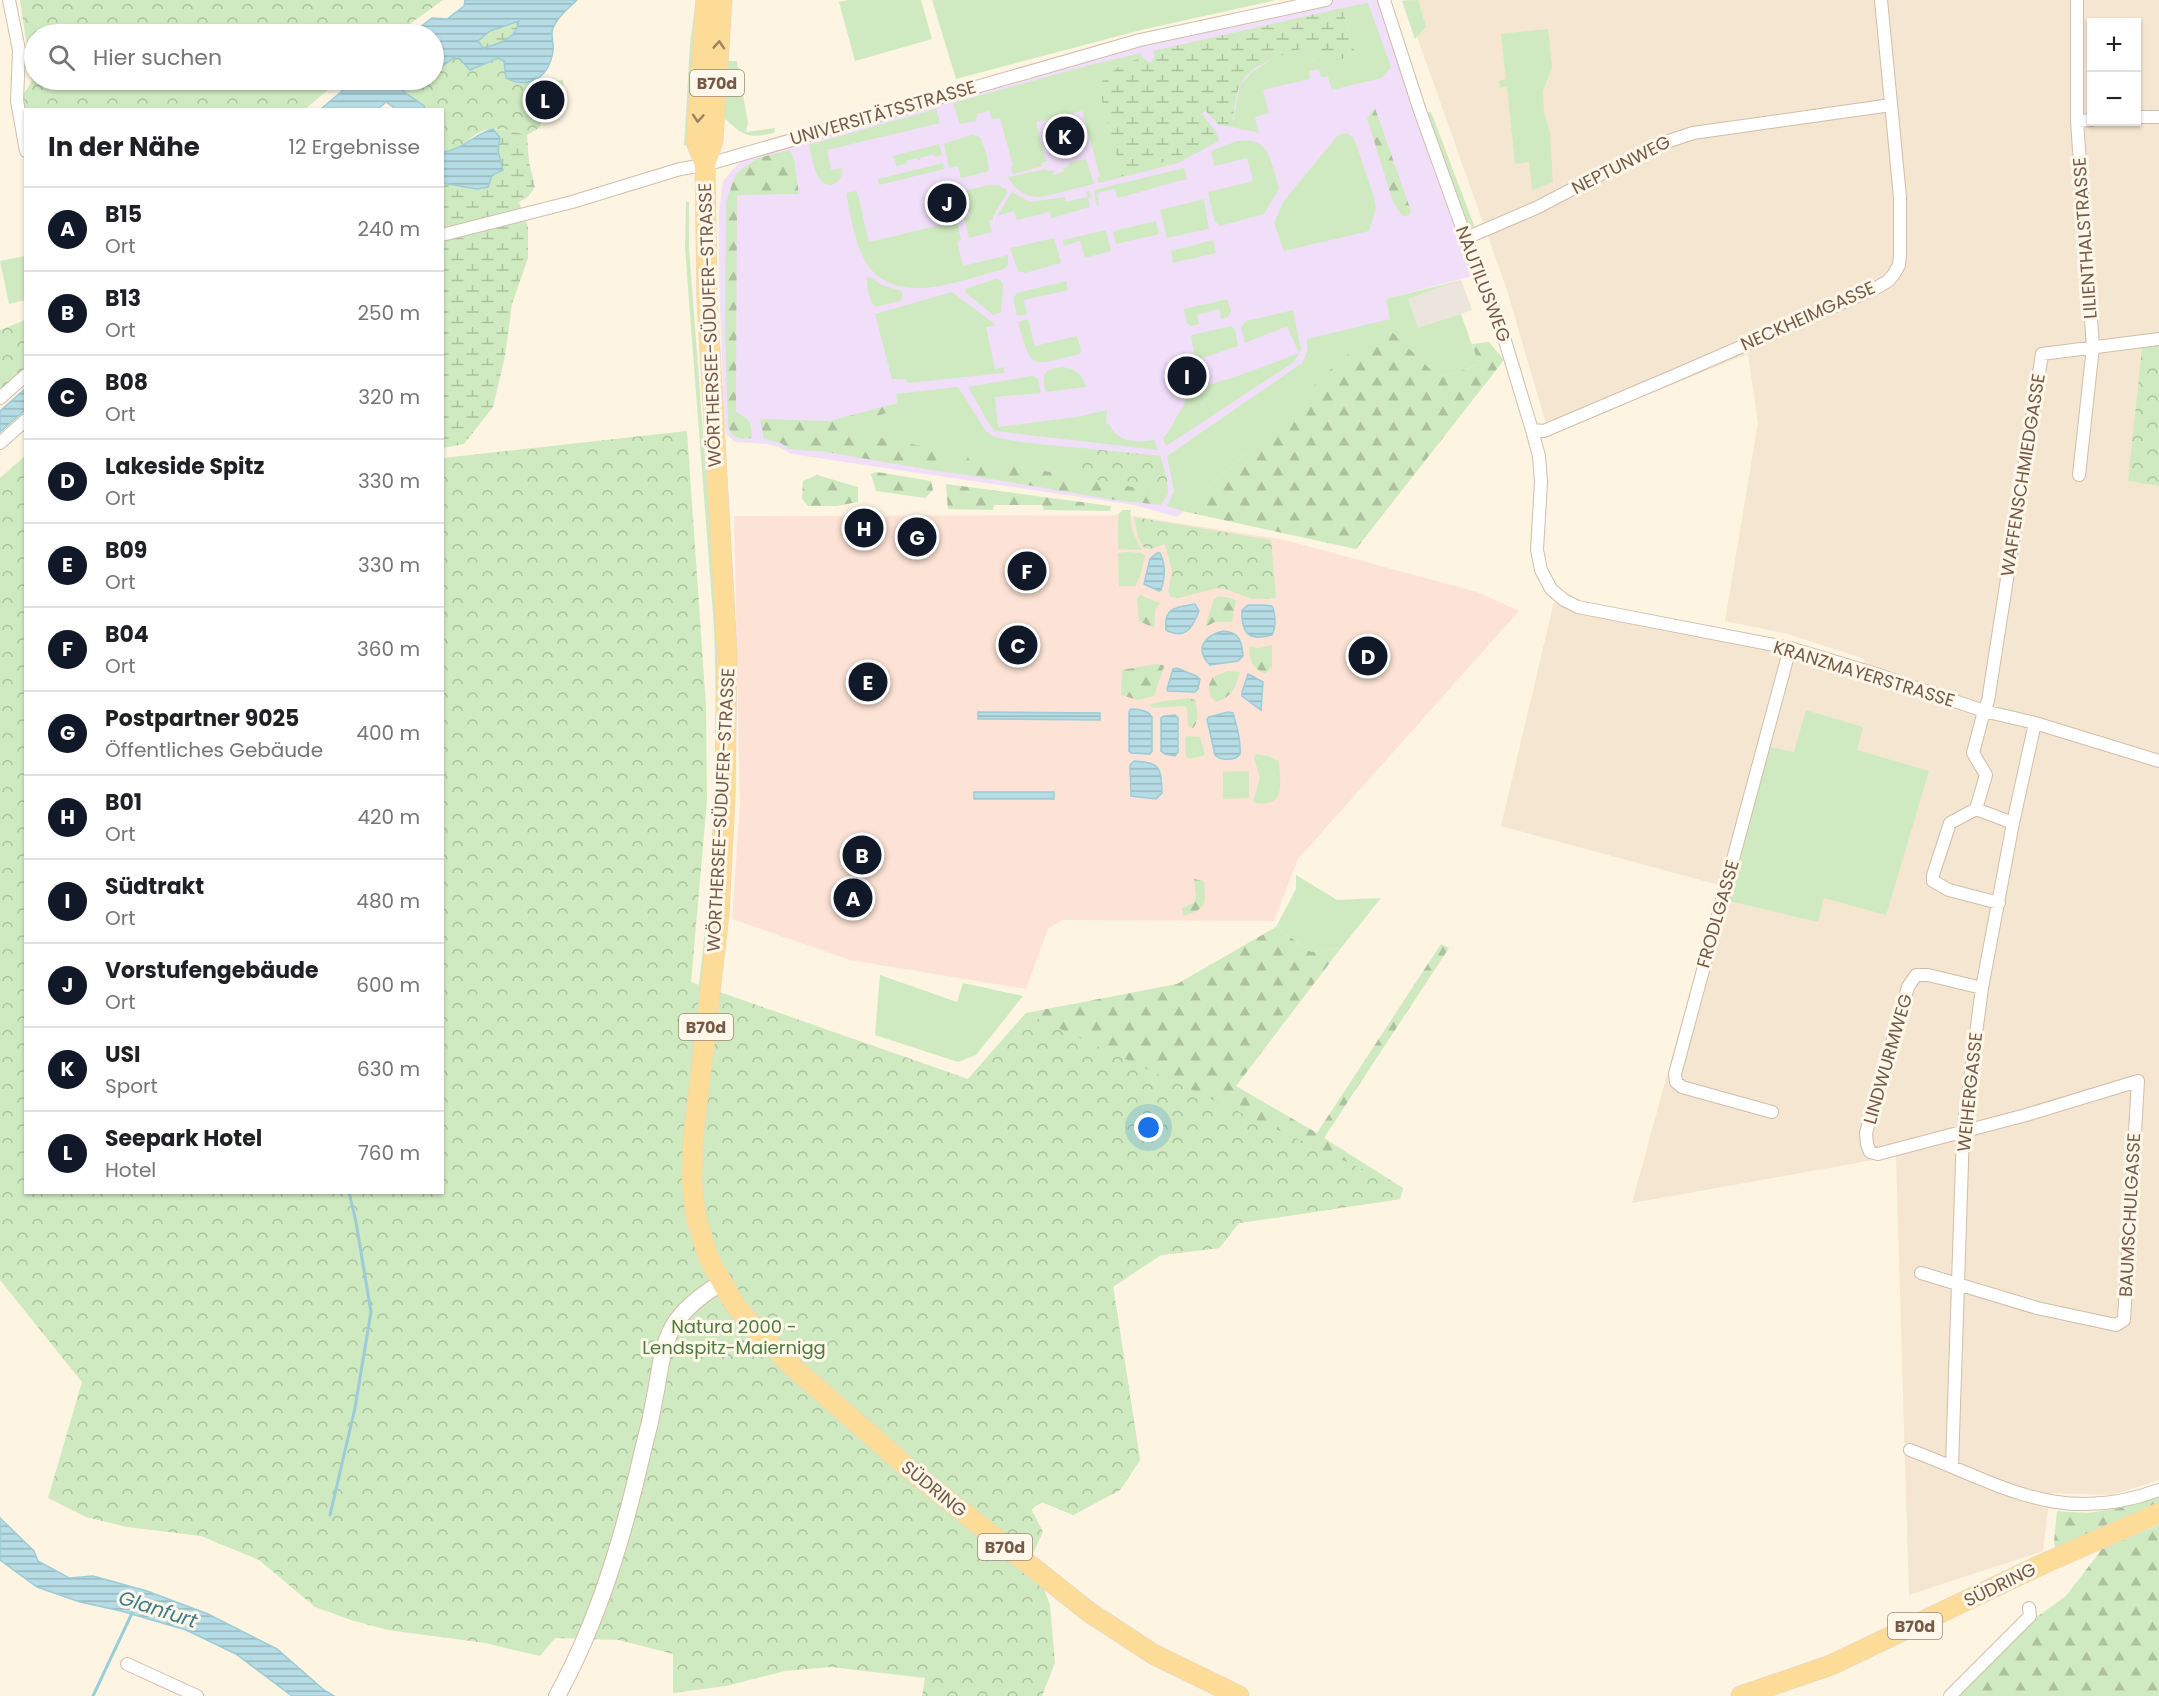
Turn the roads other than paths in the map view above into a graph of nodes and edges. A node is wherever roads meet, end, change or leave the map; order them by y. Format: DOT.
graph roads {
  1 [pos="9,0"];
  2 [pos="706,0"];
  3 [pos="722,0"];
  4 [pos="1326,0"];
  5 [pos="1384,0"];
  6 [pos="1881,0"];
  7 [pos="2077,0"];
  8 [pos="1891,105"];
  9 [pos="2141,117"];
  10 [pos="2159,117"];
  11 [pos="2087,120"];
  12 [pos="2077,121"];
  13 [pos="24,140"];
  14 [pos="705,165"];
  15 [pos="444,234"];
  16 [pos="1466,238"];
  17 [pos="2159,339"];
  18 [pos="2093,347"];
  19 [pos="24,377"];
  20 [pos="0,398"];
  21 [pos="24,422"];
  22 [pos="1532,430"];
  23 [pos="0,443"];
  24 [pos="2079,475"];
  25 [pos="1544,575"];
  26 [pos="1790,648"];
  27 [pos="1984,711"];
  28 [pos="2035,723"];
  29 [pos="2159,761"];
  30 [pos="1976,809"];
  31 [pos="2013,823"];
  32 [pos="1999,903"];
  33 [pos="1982,988"];
  34 [pos="1772,1112"];
  35 [pos="1963,1132"];
  36 [pos="1922,1273"];
  37 [pos="721,1283"];
  38 [pos="1959,1286"];
  39 [pos="1910,1450"];
  40 [pos="1953,1466"];
  41 [pos="2159,1490"];
  42 [pos="2159,1513"];
  43 [pos="2029,1608"];
  44 [pos="127,1664"];
  45 [pos="558,1686"];
  46 [pos="197,1696"];
  47 [pos="1239,1696"];
  48 [pos="1741,1696"];
  49 [pos="1950,1696"];
  1 -- 13 [label="street"];
  2 -- 14 [label="main road, WÖRTHERSEE-SÜDUFER-STRASSE / B70d, one-way"];
  14 -- 3 [label="main road, WÖRTHERSEE-SÜDUFER-STRASSE / B70d, one-way"];
  4 -- 14 [label="street, UNIVERSITÄTSSTRASSE"];
  5 -- 16 [label="street, NAUTILUSWEG"];
  6 -- 8 [label="street, NECKHEIMGASSE"];
  7 -- 12 [label="street, LILIENTHALSTRASSE"];
  8 -- 16 [label="street, NEPTUNWEG"];
  8 -- 22 [label="street, NECKHEIMGASSE"];
  9 -- 10 [label="street"];
  11 -- 12 [label="street"];
  12 -- 18 [label="street, LILIENTHALSTRASSE"];
  14 -- 15 [label="street, UNIVERSITÄTSSTRASSE"];
  14 -- 37 [label="main road, WÖRTHERSEE-SÜDUFER-STRASSE / B70d"];
  16 -- 22 [label="street, NAUTILUSWEG"];
  17 -- 18 [label="street, WAFFENSCHMIEDGASSE"];
  18 -- 24 [label="street, LILIENTHALSTRASSE"];
  18 -- 27 [label="street, WAFFENSCHMIEDGASSE"];
  19 -- 20 [label="street"];
  21 -- 23 [label="street"];
  22 -- 25 [label="street, NAUTILUSWEG"];
  25 -- 26 [label="street, KRANZMAYERSTRASSE"];
  26 -- 27 [label="street, KRANZMAYERSTRASSE"];
  26 -- 34 [label="street, FRODLGASSE"];
  27 -- 28 [label="street, KRANZMAYERSTRASSE"];
  27 -- 30 [label="street"];
  28 -- 29 [label="street, KRANZMAYERSTRASSE"];
  28 -- 31 [label="street, WEIHERGASSE"];
  30 -- 31 [label="street"];
  30 -- 32 [label="street"];
  31 -- 32 [label="street, WEIHERGASSE"];
  32 -- 33 [label="street, WEIHERGASSE"];
  33 -- 35 [label="street, WEIHERGASSE"];
  33 -- 35 [label="street, LINDWURMWEG"];
  35 -- 38 [label="street, WEIHERGASSE"];
  35 -- 38 [label="street, BAUMSCHULGASSE"];
  36 -- 38 [label="street, BAUMSCHULGASSE"];
  37 -- 45 [label="main road"];
  37 -- 47 [label="main road, SÜDRING / B70d"];
  38 -- 40 [label="street, WEIHERGASSE"];
  39 -- 40 [label="street"];
  40 -- 41 [label="street"];
  42 -- 48 [label="main road, SÜDRING / B70d"];
  43 -- 49 [label="street"];
  44 -- 46 [label="street"];
}
